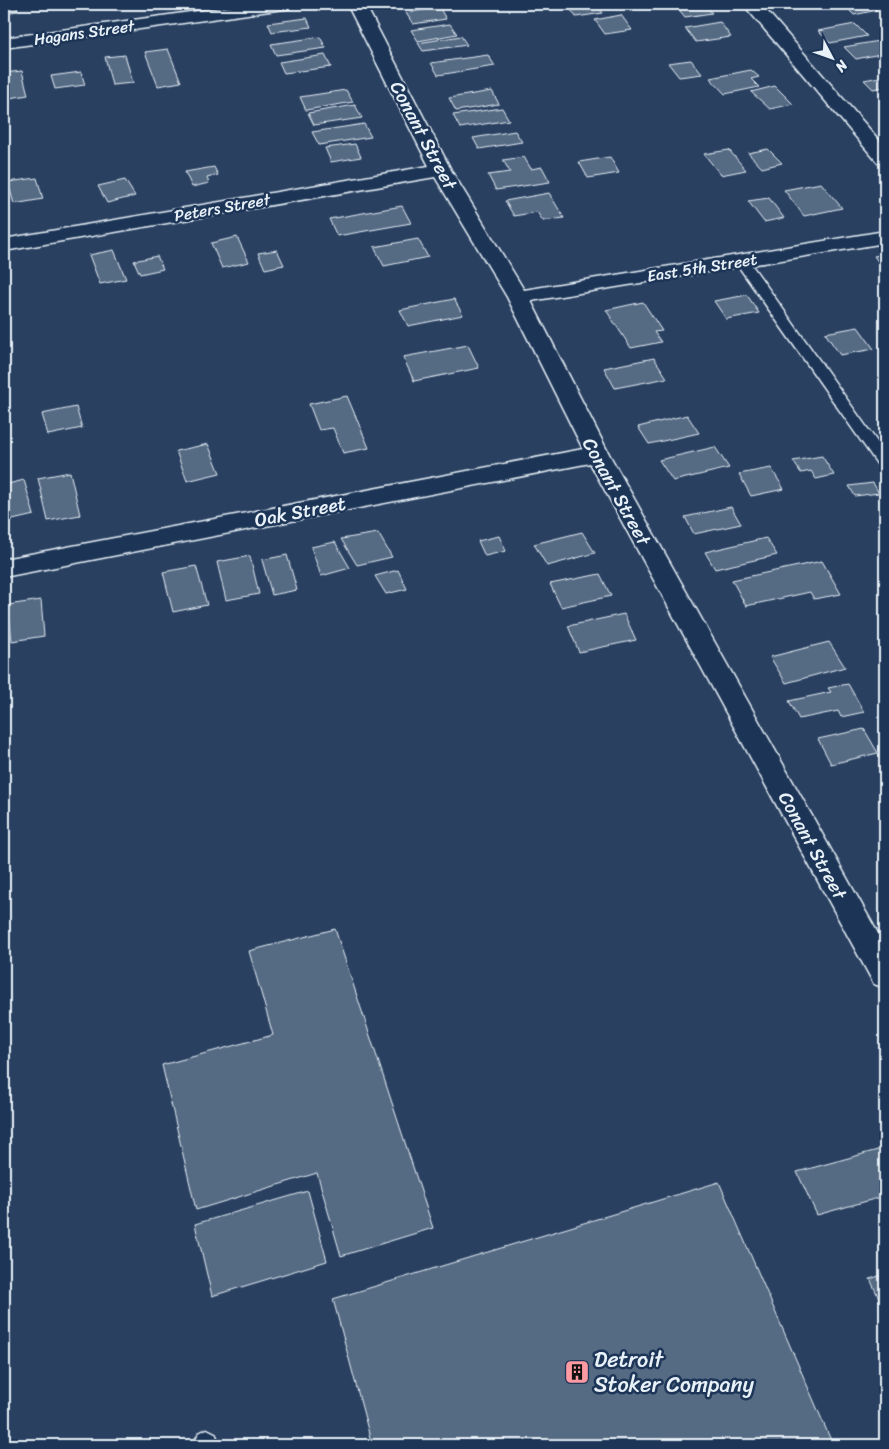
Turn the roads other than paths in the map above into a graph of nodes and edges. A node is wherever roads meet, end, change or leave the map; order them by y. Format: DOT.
graph roads {
  1 [pos="284,4"];
  2 [pos="356,4"];
  3 [pos="752,4"];
  4 [pos="4,43"];
  5 [pos="885,159"];
  6 [pos="441,170"];
  7 [pos="885,237"];
  8 [pos="4,244"];
  9 [pos="741,260"];
  10 [pos="518,297"];
  11 [pos="596,454"];
  12 [pos="885,464"];
  13 [pos="4,568"];
  14 [pos="885,975"];
  1 -- 4 [label="street, Hagans Street"];
  2 -- 6 [label="street, Conant Street"];
  3 -- 5 [label="street"];
  6 -- 8 [label="street, Peters Street"];
  6 -- 10 [label="street, Conant Street"];
  7 -- 9 [label="street, East 5th Street"];
  9 -- 10 [label="street, East 5th Street"];
  9 -- 12 [label="lane"];
  10 -- 11 [label="street, Conant Street"];
  11 -- 13 [label="street, Oak Street"];
  11 -- 14 [label="street, Conant Street"];
}
